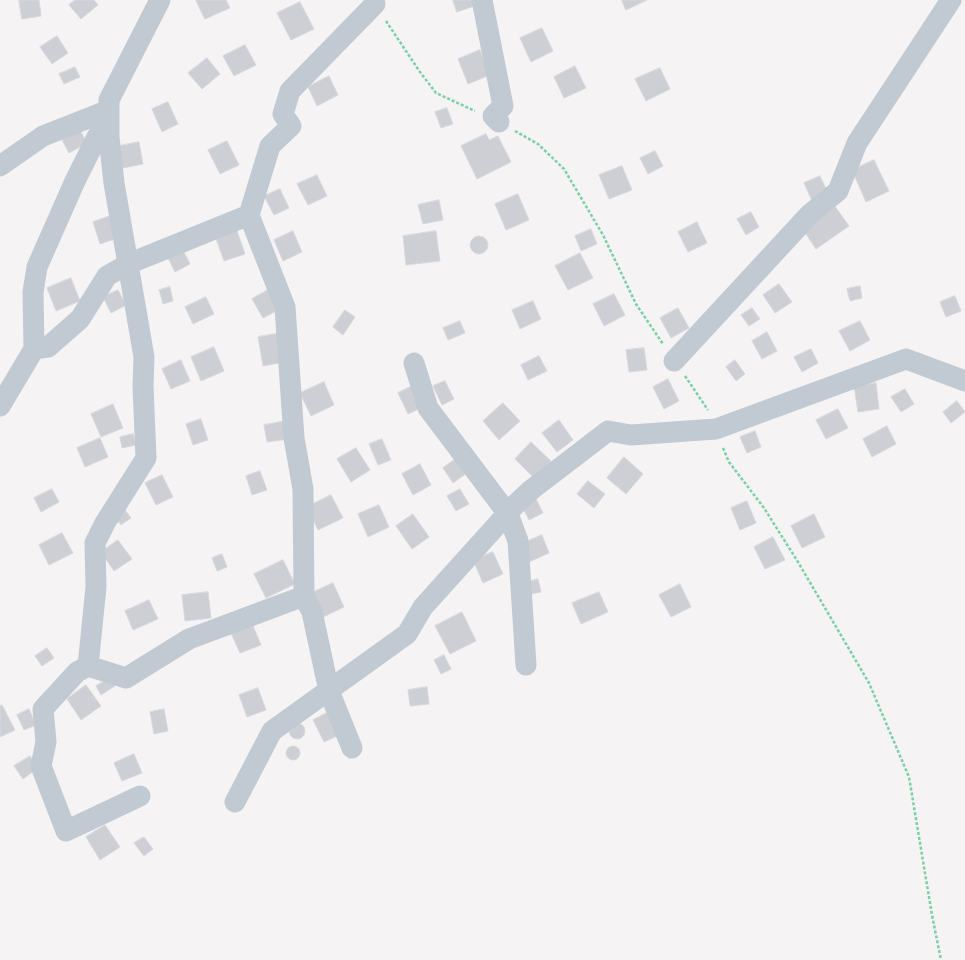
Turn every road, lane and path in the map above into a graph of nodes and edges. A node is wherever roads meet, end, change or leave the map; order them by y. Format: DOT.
graph roads {
  1 [pos="160,0"];
  2 [pos="482,0"];
  3 [pos="951,0"];
  4 [pos="375,4"];
  5 [pos="109,114"];
  6 [pos="499,122"];
  7 [pos="0,166"];
  8 [pos="249,215"];
  9 [pos="128,264"];
  10 [pos="34,349"];
  11 [pos="674,361"];
  12 [pos="414,363"];
  13 [pos="965,381"];
  14 [pos="0,406"];
  15 [pos="508,514"];
  16 [pos="304,596"];
  17 [pos="526,665"];
  18 [pos="88,666"];
  19 [pos="328,690"];
  20 [pos="352,748"];
  21 [pos="140,796"];
  22 [pos="235,802"];
  1 -- 5 [label="street"];
  2 -- 6 [label="street"];
  3 -- 11 [label="street"];
  4 -- 8 [label="street"];
  5 -- 7 [label="street"];
  5 -- 9 [label="street"];
  5 -- 10 [label="street"];
  8 -- 9 [label="street"];
  8 -- 16 [label="street"];
  9 -- 10 [label="street"];
  9 -- 18 [label="street"];
  10 -- 14 [label="street"];
  12 -- 15 [label="street"];
  13 -- 15 [label="street"];
  15 -- 17 [label="street"];
  15 -- 19 [label="street"];
  16 -- 18 [label="street"];
  16 -- 19 [label="street"];
  18 -- 21 [label="street"];
  19 -- 20 [label="street"];
  19 -- 22 [label="street"];
}
